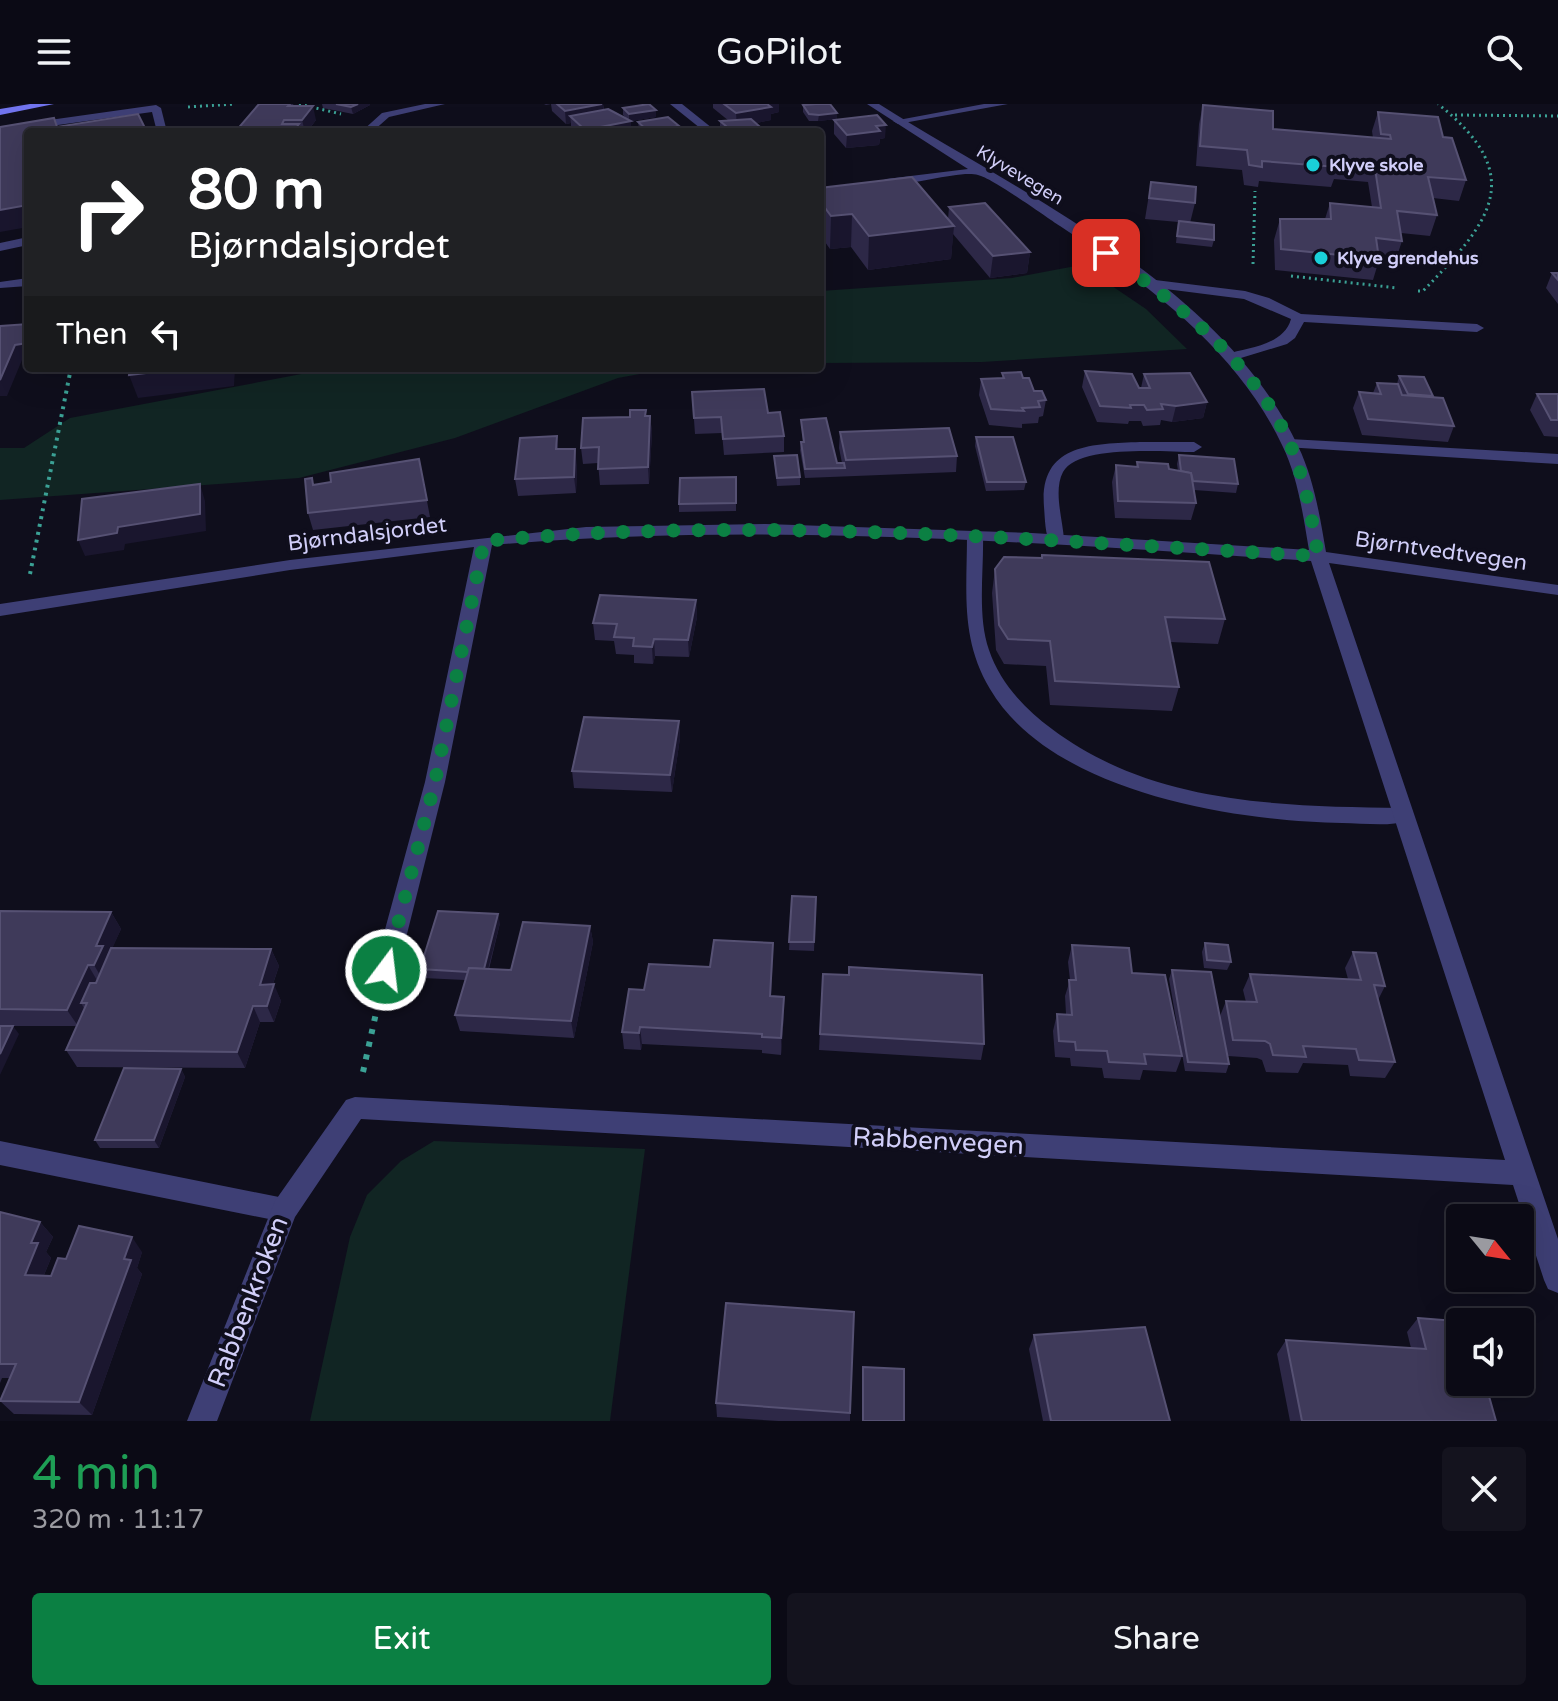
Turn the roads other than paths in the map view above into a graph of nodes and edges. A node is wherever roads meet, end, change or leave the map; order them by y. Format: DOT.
graph roads {
  1 [pos="49,104"];
  2 [pos="440,104"];
  3 [pos="675,104"];
  4 [pos="872,104"];
  5 [pos="1003,104"];
  6 [pos="962,107"];
  7 [pos="0,112"];
  8 [pos="898,121"];
  9 [pos="161,128"];
  10 [pos="370,128"];
  11 [pos="707,128"];
  12 [pos="0,130"];
  13 [pos="978,171"];
  14 [pos="867,184"];
  15 [pos="24,242"];
  16 [pos="0,247"];
  17 [pos="24,282"];
  18 [pos="1147,283"];
  19 [pos="1,285"];
  20 [pos="1298,318"];
  21 [pos="1477,328"];
  22 [pos="1231,357"];
  23 [pos="1290,444"];
  24 [pos="1194,447"];
  25 [pos="1558,459"];
  26 [pos="975,535"];
  27 [pos="1056,540"];
  28 [pos="484,541"];
  29 [pos="1318,556"];
  30 [pos="1558,590"];
  31 [pos="0,610"];
  32 [pos="1401,816"];
  33 [pos="386,970"];
  34 [pos="355,1108"];
  35 [pos="0,1153"];
  36 [pos="1521,1173"];
  37 [pos="284,1210"];
  38 [pos="1558,1280"];
  39 [pos="202,1421"];
  1 -- 7 [label="main road"];
  2 -- 10 [label="street"];
  3 -- 11 [label="street"];
  4 -- 8 [label="street, Klyvevegen"];
  5 -- 6 [label="street"];
  6 -- 8 [label="street"];
  8 -- 13 [label="street, Klyvevegen"];
  9 -- 12 [label="street"];
  13 -- 14 [label="street"];
  13 -- 18 [label="street, Klyvevegen"];
  15 -- 16 [label="street"];
  17 -- 19 [label="street"];
  18 -- 20 [label="street"];
  18 -- 22 [label="street, Klyvevegen"];
  20 -- 21 [label="street"];
  20 -- 22 [label="street"];
  22 -- 23 [label="street, Klyvevegen"];
  23 -- 25 [label="street"];
  23 -- 29 [label="street, Klyvevegen"];
  24 -- 27 [label="street"];
  26 -- 27 [label="street, Bjørndalsjordet"];
  26 -- 28 [label="street, Bjørndalsjordet"];
  26 -- 32 [label="street"];
  27 -- 29 [label="street, Bjørndalsjordet"];
  28 -- 31 [label="street, Bjørndalsjordet"];
  28 -- 33 [label="street"];
  29 -- 30 [label="street, Bjørntvedtvegen"];
  29 -- 32 [label="street"];
  32 -- 36 [label="street"];
  34 -- 36 [label="street, Rabbenvegen"];
  34 -- 37 [label="street, Rabbenkroken"];
  35 -- 37 [label="street"];
  36 -- 38 [label="street"];
  37 -- 39 [label="street, Rabbenkroken"];
}
